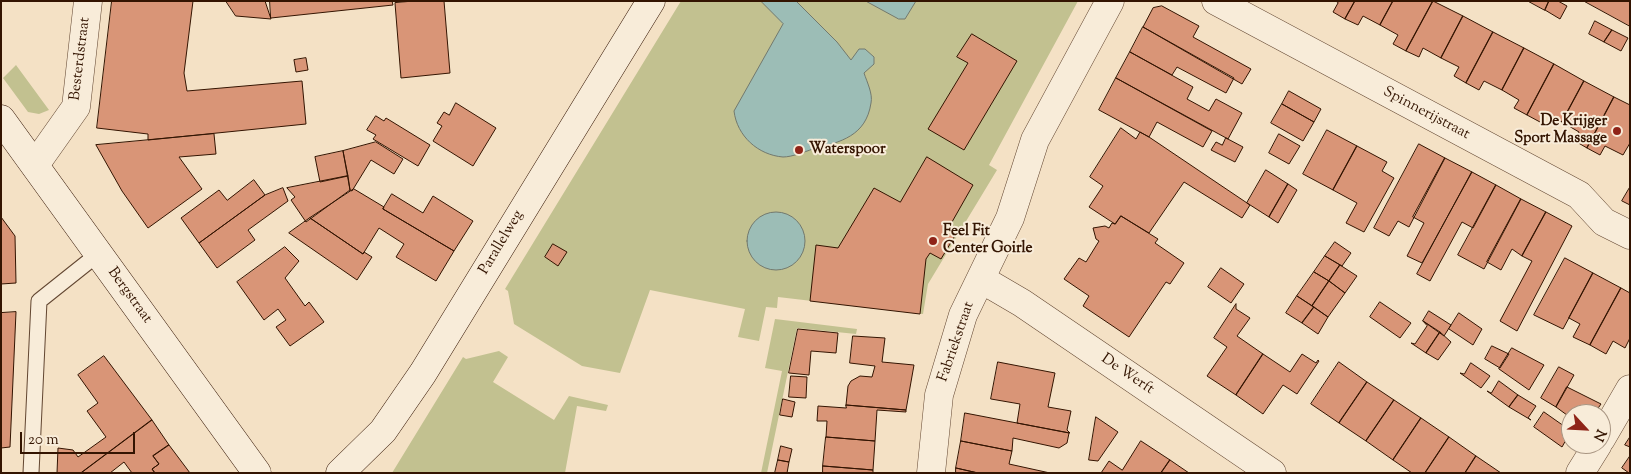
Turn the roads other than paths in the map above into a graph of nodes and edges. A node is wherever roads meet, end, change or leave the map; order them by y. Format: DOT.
graph roads {
  1 [pos="88,1"];
  2 [pos="651,1"];
  3 [pos="1110,1"];
  4 [pos="1216,1"];
  5 [pos="1,119"];
  6 [pos="35,165"];
  7 [pos="1630,235"];
  8 [pos="98,254"];
  9 [pos="981,279"];
  10 [pos="1630,389"];
  11 [pos="1611,422"];
  12 [pos="1592,454"];
  13 [pos="31,473"];
  14 [pos="257,473"];
  15 [pos="340,473"];
  16 [pos="931,473"];
  17 [pos="1272,473"];
  18 [pos="1580,473"];
  1 -- 6 [label="street, Besterdstraat"];
  2 -- 15 [label="street, Parallelweg"];
  3 -- 9 [label="street, Fabriekstraat"];
  4 -- 7 [label="street, Spinnerijstraat"];
  5 -- 6 [label="street, Bergstraat"];
  6 -- 8 [label="street, Bergstraat"];
  8 -- 13 [label="lane"];
  8 -- 14 [label="street, Bergstraat"];
  9 -- 16 [label="street, Fabriekstraat"];
  9 -- 17 [label="street, De Werft"];
  10 -- 11 [label="street"];
  12 -- 18 [label="street"];
}
